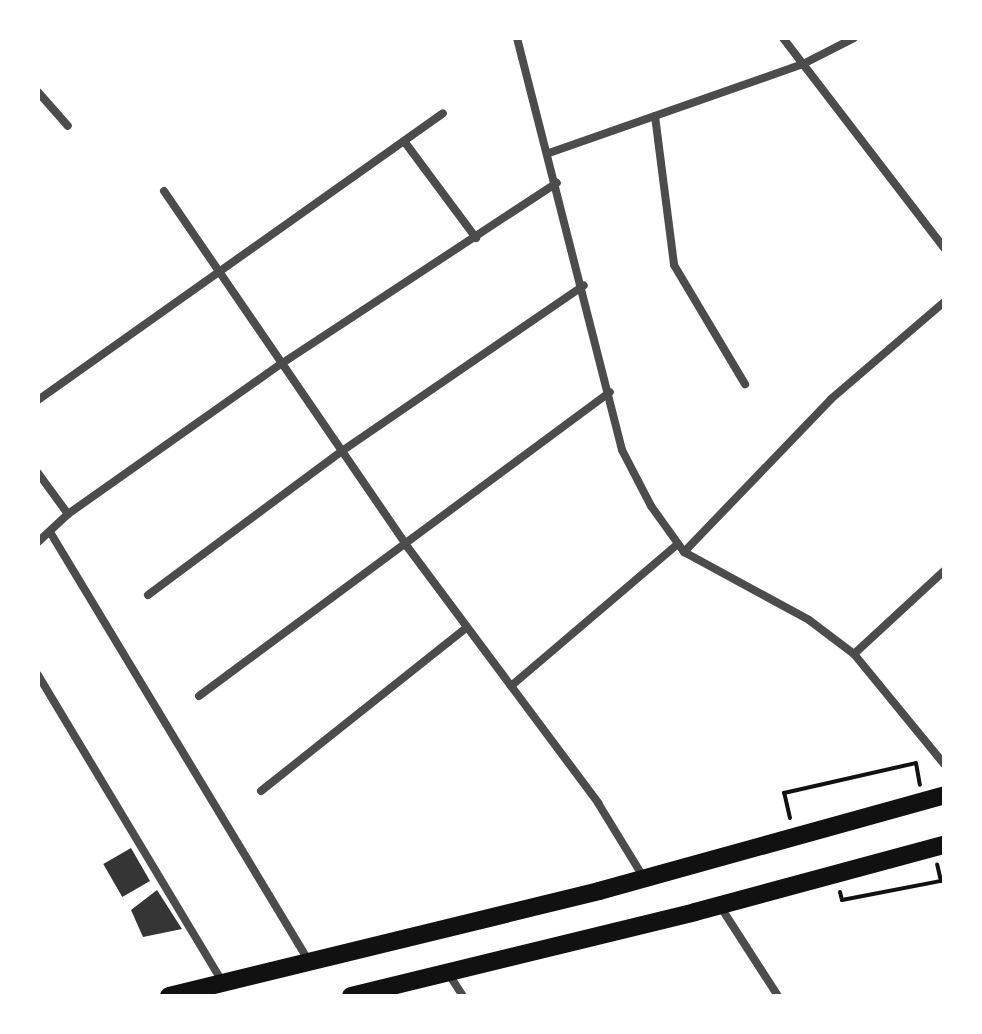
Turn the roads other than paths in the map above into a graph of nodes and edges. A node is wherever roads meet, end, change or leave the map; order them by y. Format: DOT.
graph roads {
  1 [pos="517,38"];
  2 [pos="783,38"];
  3 [pos="854,38"];
  4 [pos="803,64"];
  5 [pos="38,92"];
  6 [pos="443,113"];
  7 [pos="655,116"];
  8 [pos="68,126"];
  9 [pos="404,141"];
  10 [pos="549,153"];
  11 [pos="557,183"];
  12 [pos="164,191"];
  13 [pos="476,238"];
  14 [pos="944,248"];
  15 [pos="219,272"];
  16 [pos="584,285"];
  17 [pos="944,302"];
  18 [pos="281,364"];
  19 [pos="745,384"];
  20 [pos="610,392"];
  21 [pos="38,400"];
  22 [pos="342,451"];
  23 [pos="38,473"];
  24 [pos="68,514"];
  25 [pos="50,532"];
  26 [pos="38,542"];
  27 [pos="406,545"];
  28 [pos="681,548"];
  29 [pos="944,571"];
  30 [pos="148,595"];
  31 [pos="467,627"];
  32 [pos="854,654"];
  33 [pos="38,675"];
  34 [pos="511,686"];
  35 [pos="199,696"];
  36 [pos="944,764"];
  37 [pos="261,791"];
  38 [pos="944,795"];
  39 [pos="939,848"];
  40 [pos="645,878"];
  41 [pos="720,906"];
  42 [pos="311,964"];
  43 [pos="448,972"];
  44 [pos="224,984"];
  45 [pos="169,996"];
  46 [pos="351,996"];
  47 [pos="463,996"];
  48 [pos="778,996"];
  1 -- 10 [label="street"];
  2 -- 4 [label="street"];
  3 -- 4 [label="street"];
  4 -- 7 [label="street"];
  4 -- 14 [label="street"];
  5 -- 8 [label="street"];
  6 -- 9 [label="street"];
  7 -- 10 [label="street"];
  7 -- 19 [label="street"];
  9 -- 13 [label="street"];
  9 -- 15 [label="street"];
  10 -- 11 [label="street"];
  11 -- 13 [label="street"];
  11 -- 16 [label="street"];
  12 -- 15 [label="street"];
  13 -- 18 [label="street"];
  15 -- 18 [label="street"];
  15 -- 21 [label="street"];
  16 -- 20 [label="street"];
  16 -- 22 [label="street"];
  17 -- 28 [label="street"];
  18 -- 22 [label="street"];
  18 -- 24 [label="street"];
  20 -- 27 [label="street"];
  20 -- 28 [label="street"];
  22 -- 27 [label="street"];
  22 -- 30 [label="street"];
  23 -- 24 [label="street"];
  24 -- 25 [label="street"];
  25 -- 26 [label="street"];
  25 -- 42 [label="street"];
  27 -- 31 [label="street"];
  27 -- 35 [label="street"];
  28 -- 32 [label="street"];
  28 -- 34 [label="street"];
  29 -- 32 [label="street"];
  31 -- 34 [label="street"];
  31 -- 37 [label="street"];
  32 -- 36 [label="street"];
  33 -- 44 [label="street"];
  34 -- 40 [label="street"];
  38 -- 40 [label="highway"];
  39 -- 41 [label="highway"];
  40 -- 42 [label="highway"];
  41 -- 43 [label="highway"];
  41 -- 48 [label="street"];
  42 -- 44 [label="highway"];
  43 -- 46 [label="highway"];
  43 -- 47 [label="street"];
  44 -- 45 [label="highway"];
}
